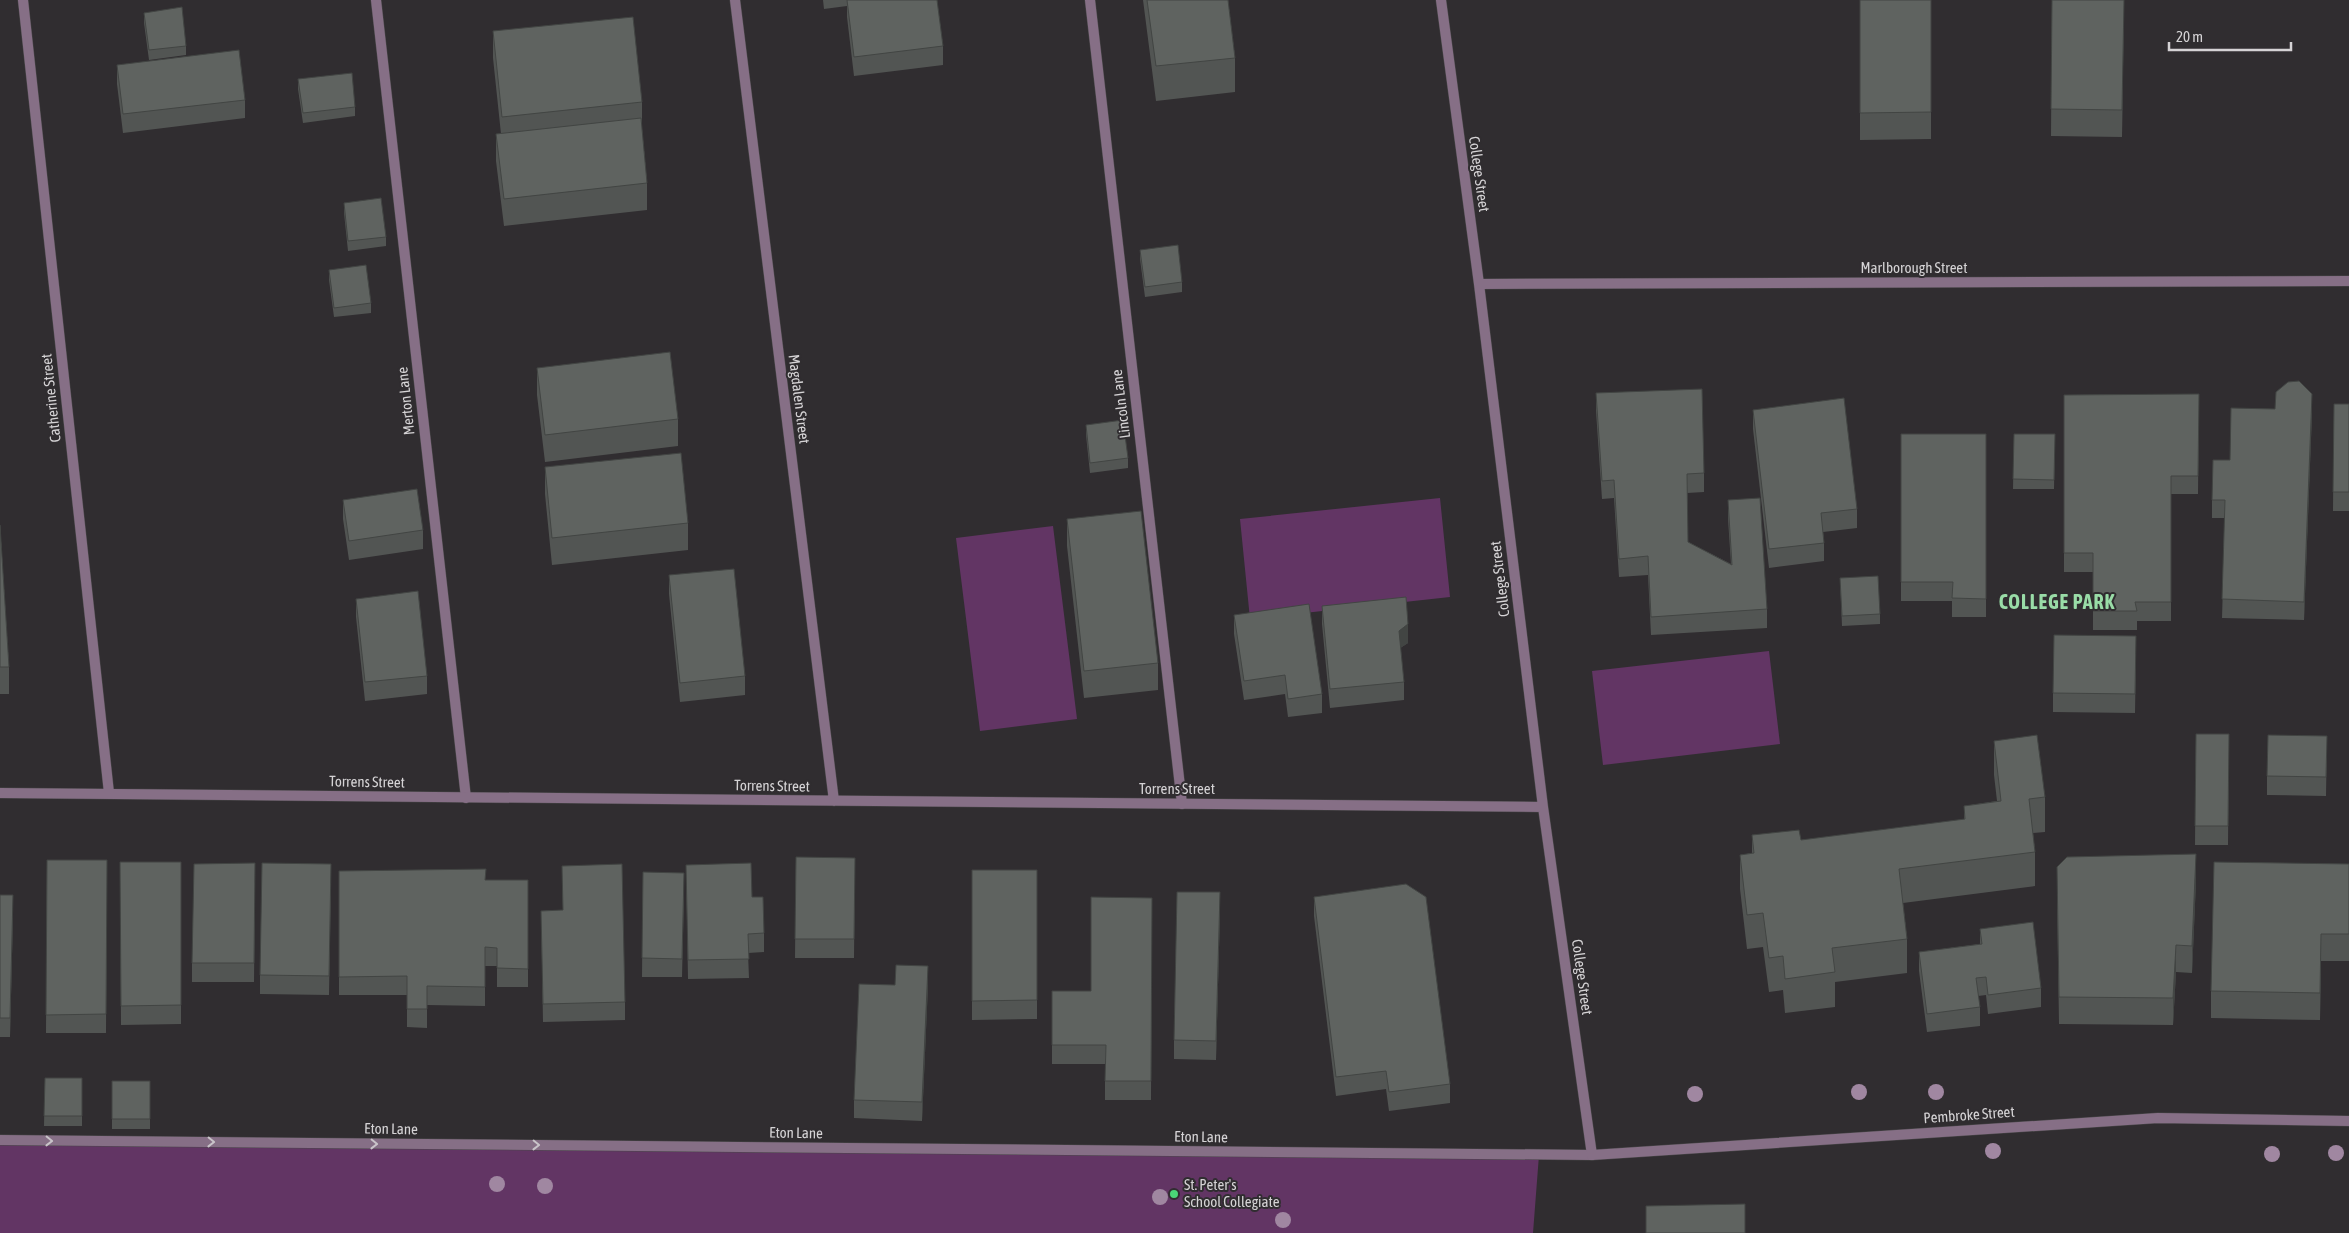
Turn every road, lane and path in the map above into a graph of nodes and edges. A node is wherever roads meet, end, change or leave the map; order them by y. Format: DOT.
graph roads {
  1 [pos="23,0"];
  2 [pos="376,0"];
  3 [pos="735,0"];
  4 [pos="1090,0"];
  5 [pos="1441,0"];
  6 [pos="2349,281"];
  7 [pos="1479,284"];
  8 [pos="0,792"];
  9 [pos="109,793"];
  10 [pos="466,798"];
  11 [pos="834,801"];
  12 [pos="1182,804"];
  13 [pos="1543,807"];
  14 [pos="2349,1122"];
  15 [pos="0,1140"];
  16 [pos="1592,1155"];
  1 -- 9 [label="street, Catherine Street"];
  2 -- 10 [label="street, Merton Lane"];
  3 -- 11 [label="street, Magdalen Street"];
  4 -- 12 [label="street, Lincoln Lane"];
  5 -- 7 [label="street, College Street"];
  6 -- 7 [label="street, Marlborough Street"];
  7 -- 13 [label="street, College Street"];
  8 -- 9 [label="street, Torrens Street"];
  9 -- 10 [label="street, Torrens Street"];
  10 -- 11 [label="street, Torrens Street"];
  11 -- 12 [label="street, Torrens Street"];
  12 -- 13 [label="street, Torrens Street"];
  13 -- 16 [label="street, College Street"];
  14 -- 16 [label="street, Pembroke Street"];
  15 -- 16 [label="street, Eton Lane, one-way"];
}
